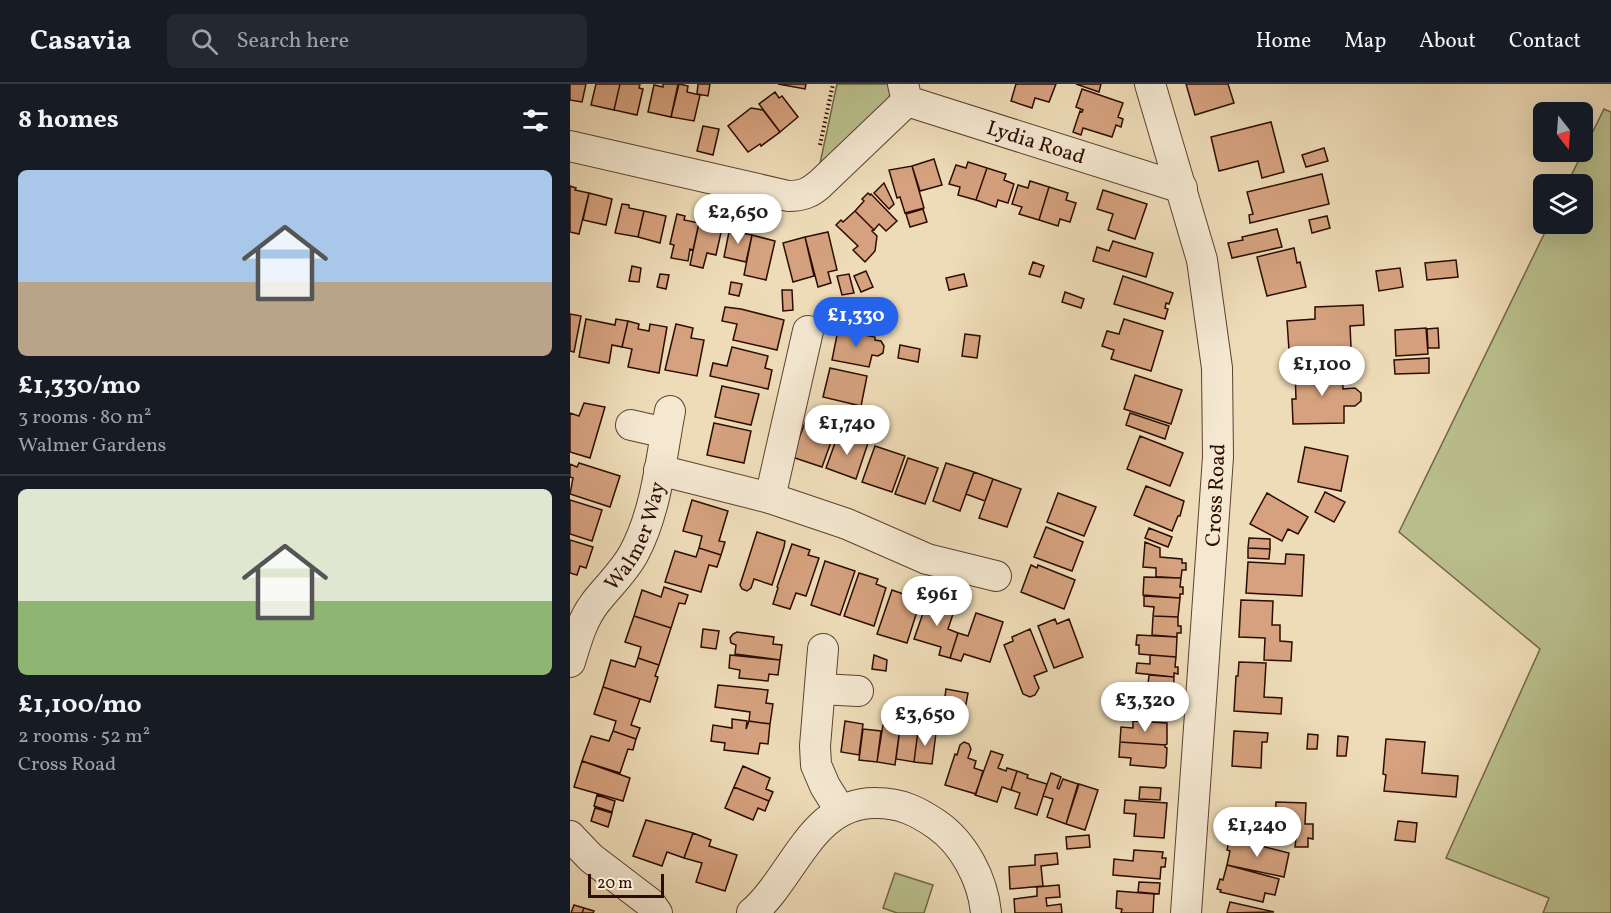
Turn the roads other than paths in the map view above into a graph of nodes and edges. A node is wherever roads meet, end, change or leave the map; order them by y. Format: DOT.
graph roads {
  1 [pos="1150,84"];
  2 [pos="905,92"];
  3 [pos="570,146"];
  4 [pos="1182,188"];
  5 [pos="808,331"];
  6 [pos="631,425"];
  7 [pos="659,470"];
  8 [pos="770,498"];
  9 [pos="996,576"];
  10 [pos="823,649"];
  11 [pos="570,662"];
  12 [pos="820,689"];
  13 [pos="858,691"];
  14 [pos="840,810"];
  15 [pos="570,836"];
  16 [pos="657,913"];
  17 [pos="752,913"];
  18 [pos="986,913"];
  19 [pos="1186,913"];
  1 -- 4 [label="street, Cross Road"];
  2 -- 3 [label="street"];
  2 -- 4 [label="street, Lydia Road"];
  4 -- 19 [label="street, Cross Road"];
  5 -- 8 [label="street"];
  6 -- 7 [label="street, Walmer Way"];
  7 -- 8 [label="street"];
  7 -- 11 [label="street, Walmer Way"];
  8 -- 9 [label="street"];
  10 -- 12 [label="street"];
  12 -- 13 [label="street"];
  12 -- 14 [label="street"];
  14 -- 17 [label="street"];
  14 -- 18 [label="street"];
  15 -- 16 [label="street"];
}
